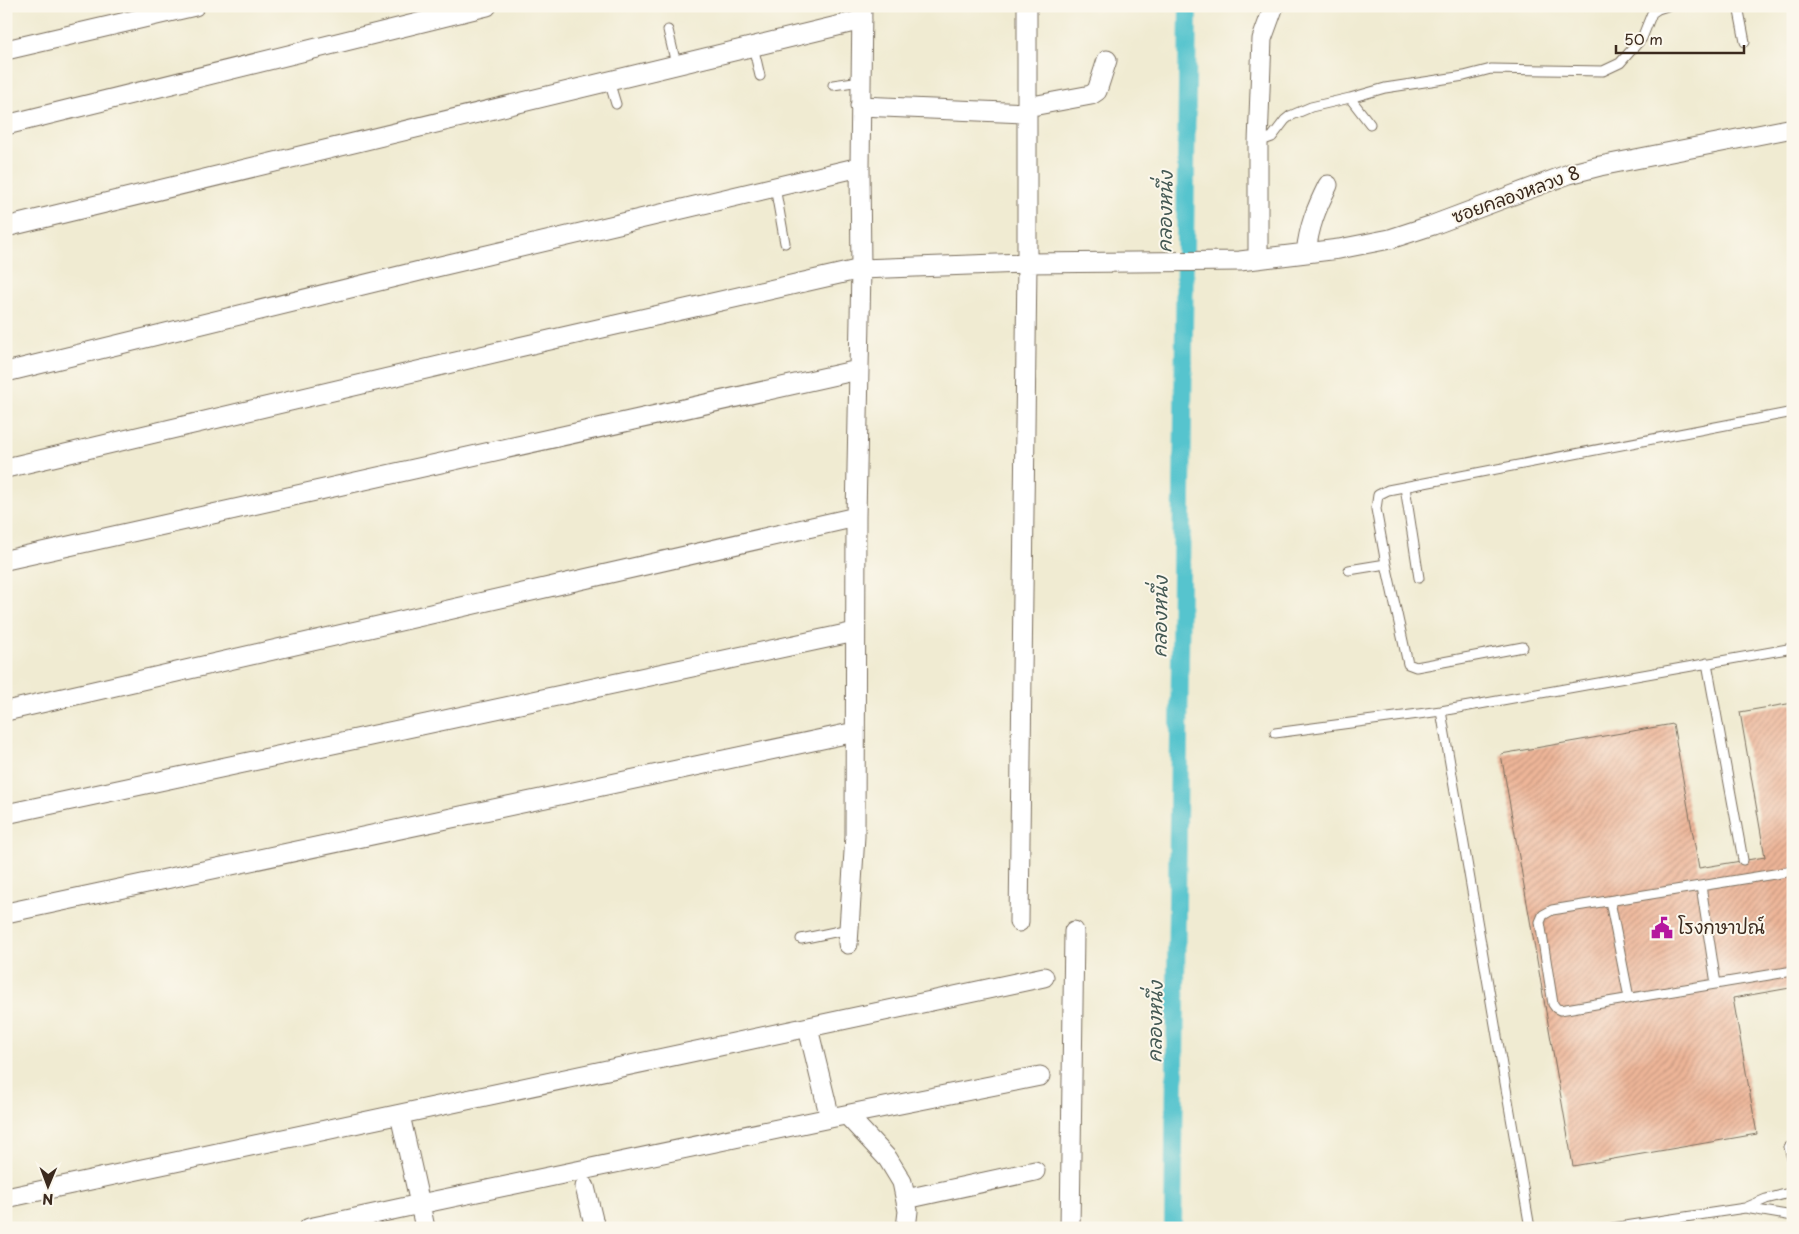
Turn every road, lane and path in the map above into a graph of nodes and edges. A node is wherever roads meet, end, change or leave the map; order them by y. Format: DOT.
graph roads {
  1 [pos="195,6"];
  2 [pos="487,6"];
  3 [pos="1027,6"];
  4 [pos="1261,6"];
  5 [pos="1274,6"];
  6 [pos="1667,6"];
  7 [pos="1738,6"];
  8 [pos="862,13"];
  9 [pos="668,30"];
  10 [pos="1262,39"];
  11 [pos="1745,42"];
  12 [pos="753,46"];
  13 [pos="6,50"];
  14 [pos="1107,60"];
  15 [pos="676,64"];
  16 [pos="760,76"];
  17 [pos="609,81"];
  18 [pos="861,81"];
  19 [pos="833,85"];
  20 [pos="1350,98"];
  21 [pos="616,104"];
  22 [pos="860,106"];
  23 [pos="1027,110"];
  24 [pos="1370,124"];
  25 [pos="6,125"];
  26 [pos="1793,128"];
  27 [pos="1258,142"];
  28 [pos="860,167"];
  29 [pos="1328,185"];
  30 [pos="775,187"];
  31 [pos="6,227"];
  32 [pos="785,242"];
  33 [pos="1306,253"];
  34 [pos="1249,260"];
  35 [pos="1027,262"];
  36 [pos="862,269"];
  37 [pos="858,370"];
  38 [pos="6,372"];
  39 [pos="1793,412"];
  40 [pos="6,468"];
  41 [pos="1405,487"];
  42 [pos="856,517"];
  43 [pos="6,560"];
  44 [pos="1386,564"];
  45 [pos="1349,570"];
  46 [pos="1419,578"];
  47 [pos="855,632"];
  48 [pos="1523,648"];
  49 [pos="1793,648"];
  50 [pos="1707,663"];
  51 [pos="6,711"];
  52 [pos="1441,711"];
  53 [pos="855,732"];
  54 [pos="1275,733"];
  55 [pos="6,814"];
  56 [pos="1743,860"];
  57 [pos="1793,871"];
  58 [pos="1701,886"];
  59 [pos="1610,900"];
  60 [pos="6,912"];
  61 [pos="1020,922"];
  62 [pos="1074,931"];
  63 [pos="848,936"];
  64 [pos="801,940"];
  65 [pos="1793,971"];
  66 [pos="1044,977"];
  67 [pos="1716,984"];
  68 [pos="1629,998"];
  69 [pos="808,1028"];
  70 [pos="1040,1076"];
  71 [pos="400,1115"];
  72 [pos="838,1117"];
  73 [pos="1789,1147"];
  74 [pos="1793,1163"];
  75 [pos="1036,1172"];
  76 [pos="585,1187"];
  77 [pos="1793,1192"];
  78 [pos="6,1198"];
  79 [pos="906,1199"];
  80 [pos="420,1204"];
  81 [pos="1744,1208"];
  82 [pos="1793,1216"];
  83 [pos="1671,1223"];
  84 [pos="308,1228"];
  85 [pos="425,1228"];
  86 [pos="595,1228"];
  87 [pos="906,1228"];
  88 [pos="1070,1228"];
  89 [pos="1530,1228"];
  90 [pos="1612,1228"];
  1 -- 13 [label="street"];
  2 -- 25 [label="street"];
  3 -- 23 [label="street"];
  4 -- 10 [label="street"];
  5 -- 10 [label="street"];
  6 -- 20 [label="lane"];
  7 -- 11 [label="lane"];
  8 -- 12 [label="street"];
  8 -- 18 [label="street"];
  9 -- 15 [label="lane"];
  10 -- 27 [label="street"];
  12 -- 15 [label="street"];
  12 -- 16 [label="lane"];
  14 -- 23 [label="street"];
  15 -- 17 [label="street"];
  17 -- 21 [label="lane"];
  17 -- 31 [label="street"];
  18 -- 19 [label="lane"];
  18 -- 22 [label="street"];
  20 -- 24 [label="lane"];
  20 -- 27 [label="lane"];
  22 -- 23 [label="street"];
  22 -- 28 [label="street"];
  23 -- 35 [label="street"];
  26 -- 33 [label="street, ซอยคลองหลวง 8"];
  27 -- 34 [label="street"];
  28 -- 30 [label="street"];
  28 -- 36 [label="street"];
  29 -- 33 [label="street"];
  30 -- 32 [label="lane"];
  30 -- 38 [label="street"];
  33 -- 34 [label="street, ซอยคลองหลวง 8"];
  34 -- 35 [label="street, ซอยคลองหลวง 8"];
  35 -- 36 [label="street, ซอยคลองหลวง 8"];
  35 -- 61 [label="street"];
  36 -- 37 [label="street"];
  36 -- 40 [label="street, ซอยคลองหลวง 8"];
  37 -- 42 [label="street"];
  37 -- 43 [label="street"];
  39 -- 41 [label="lane"];
  41 -- 44 [label="lane"];
  41 -- 46 [label="lane"];
  42 -- 47 [label="street"];
  42 -- 51 [label="street"];
  44 -- 45 [label="lane"];
  44 -- 48 [label="lane"];
  47 -- 53 [label="street"];
  47 -- 55 [label="street"];
  49 -- 50 [label="lane"];
  50 -- 52 [label="lane"];
  50 -- 56 [label="lane"];
  52 -- 54 [label="lane"];
  52 -- 89 [label="lane"];
  53 -- 60 [label="street"];
  53 -- 63 [label="street"];
  57 -- 58 [label="lane"];
  58 -- 59 [label="lane"];
  58 -- 67 [label="lane"];
  59 -- 68 [label="lane"];
  59 -- 68 [label="lane"];
  62 -- 88 [label="street"];
  63 -- 64 [label="lane"];
  65 -- 67 [label="lane"];
  66 -- 69 [label="street"];
  67 -- 68 [label="lane"];
  69 -- 71 [label="street"];
  69 -- 72 [label="street"];
  70 -- 72 [label="street"];
  71 -- 78 [label="street"];
  71 -- 80 [label="street"];
  72 -- 79 [label="street"];
  72 -- 80 [label="street"];
  73 -- 74 [label="lane"];
  75 -- 79 [label="street"];
  76 -- 86 [label="street"];
  77 -- 81 [label="lane"];
  79 -- 87 [label="street"];
  80 -- 84 [label="street"];
  80 -- 85 [label="street"];
  81 -- 82 [label="lane"];
  81 -- 83 [label="lane"];
  83 -- 90 [label="lane"];
}
